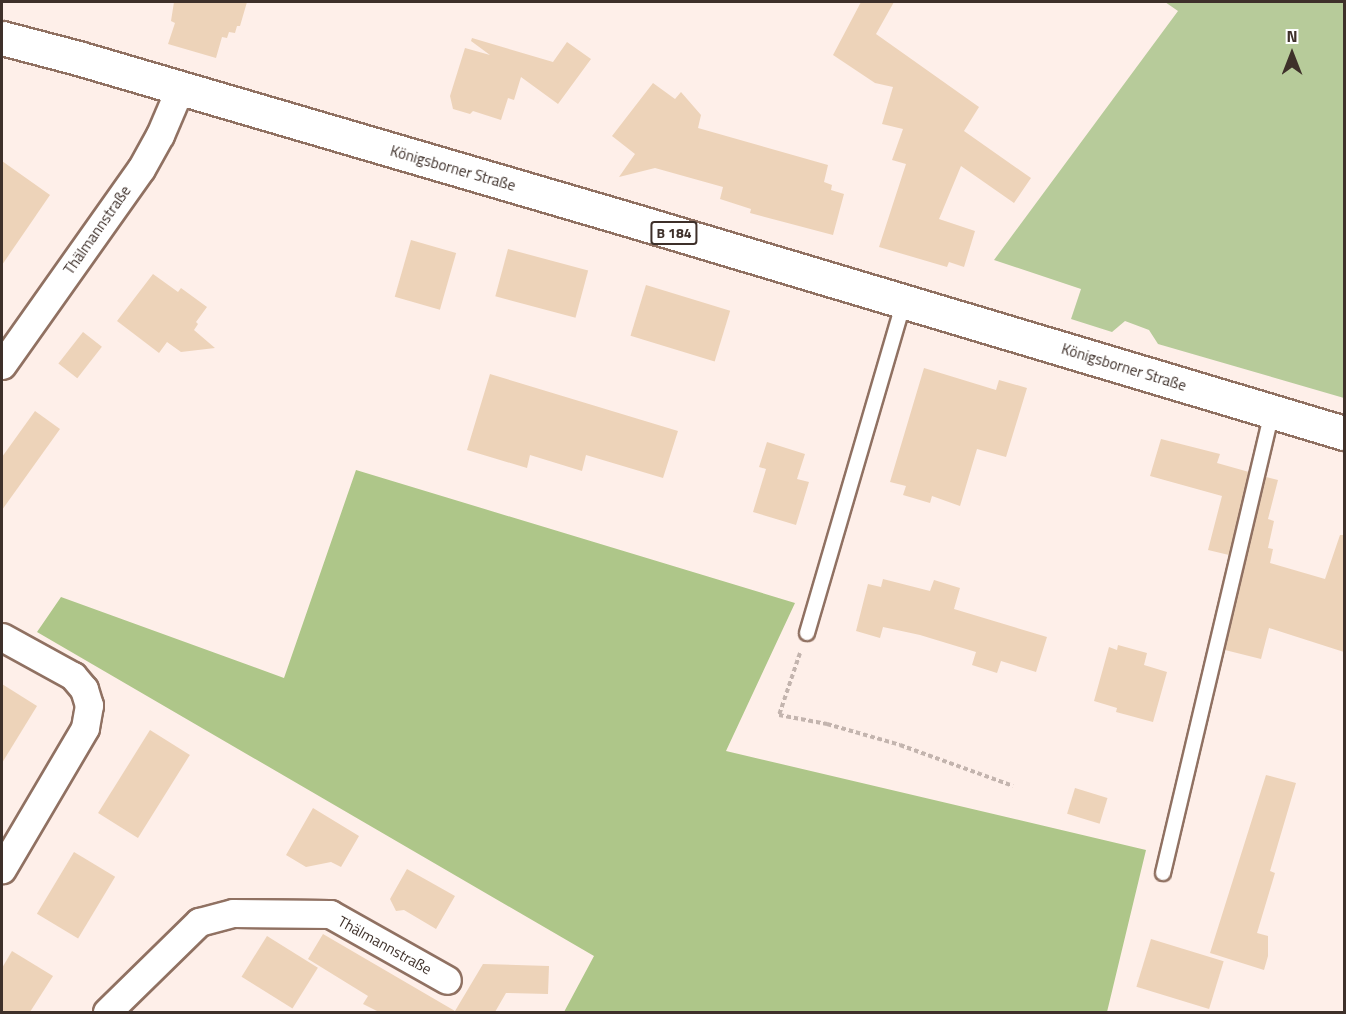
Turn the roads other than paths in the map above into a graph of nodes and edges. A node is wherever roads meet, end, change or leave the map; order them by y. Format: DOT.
graph roads {
  1 [pos="2,38"];
  2 [pos="180,88"];
  3 [pos="904,301"];
  4 [pos="2,365"];
  5 [pos="1272,412"];
  6 [pos="1344,433"];
  7 [pos="807,633"];
  8 [pos="2,637"];
  9 [pos="2,869"];
  10 [pos="1163,873"];
  11 [pos="447,980"];
  12 [pos="107,1012"];
  1 -- 2 [label="main road, Königsborner Straße / B 184"];
  2 -- 3 [label="main road, Königsborner Straße / B 184"];
  2 -- 4 [label="street, Thälmannstraße"];
  3 -- 5 [label="main road, Königsborner Straße / B 184"];
  3 -- 7 [label="lane"];
  5 -- 6 [label="main road, Königsborner Straße / B 184"];
  5 -- 10 [label="lane"];
  8 -- 9 [label="street"];
  11 -- 12 [label="street, Thälmannstraße"];
}
